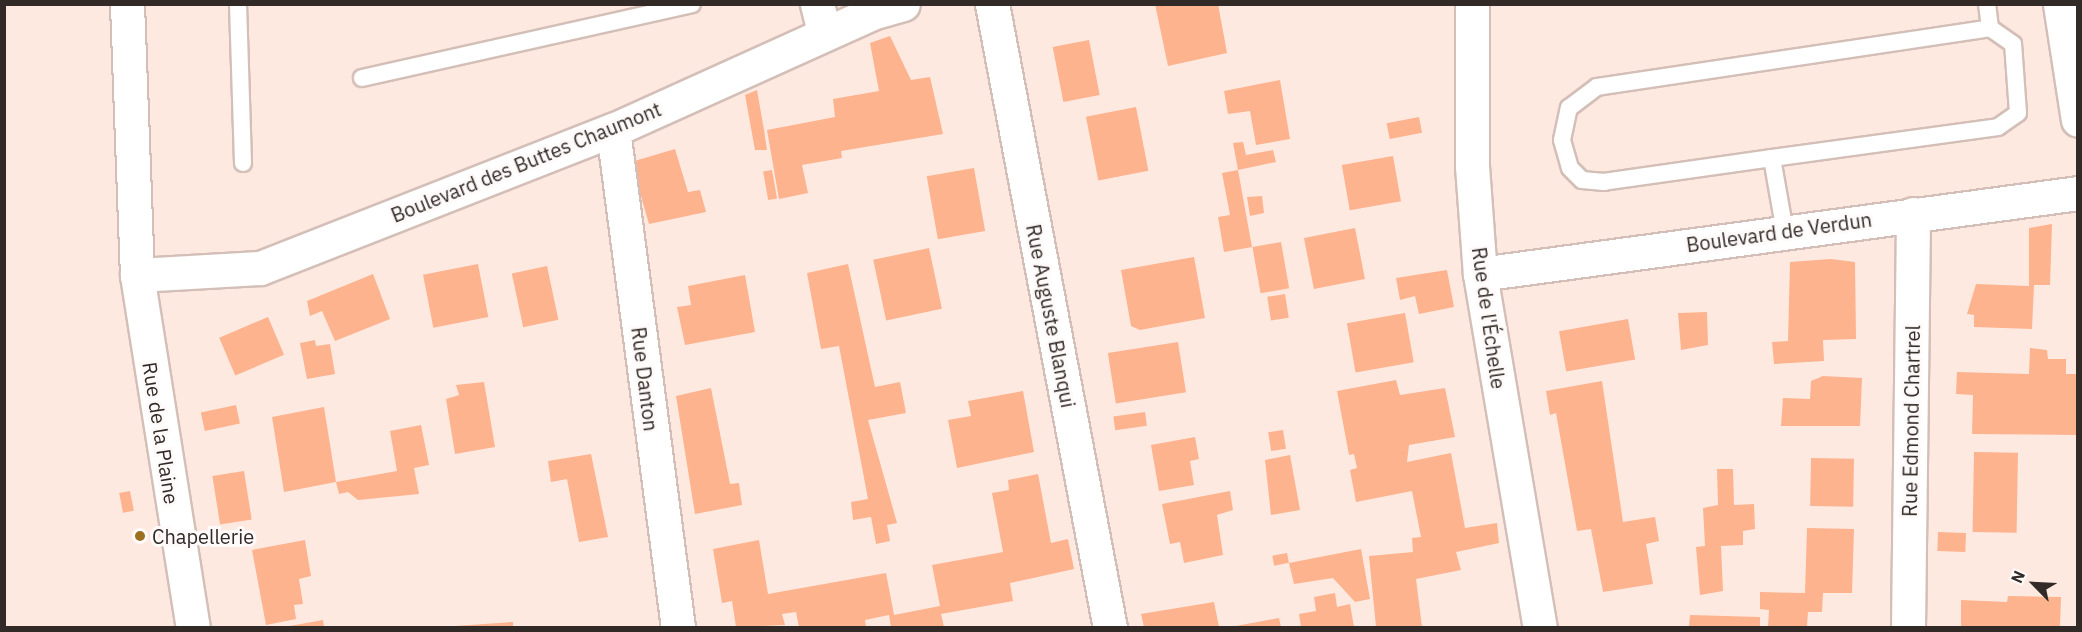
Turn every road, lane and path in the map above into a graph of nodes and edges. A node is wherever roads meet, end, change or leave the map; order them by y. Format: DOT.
graph roads {
  1 [pos="127,4"];
  2 [pos="238,4"];
  3 [pos="692,4"];
  4 [pos="903,4"];
  5 [pos="992,4"];
  6 [pos="1472,4"];
  7 [pos="1987,4"];
  8 [pos="2060,4"];
  9 [pos="821,19"];
  10 [pos="1990,28"];
  11 [pos="362,78"];
  12 [pos="2078,120"];
  13 [pos="613,130"];
  14 [pos="1772,158"];
  15 [pos="243,163"];
  16 [pos="2077,192"];
  17 [pos="1913,214"];
  18 [pos="1785,232"];
  19 [pos="1480,274"];
  20 [pos="137,275"];
  21 [pos="193,627"];
  22 [pos="678,627"];
  23 [pos="1110,627"];
  24 [pos="1540,627"];
  25 [pos="1908,627"];
  1 -- 20 [label="street, Rue de la Plaine"];
  2 -- 15 [label="lane"];
  3 -- 11 [label="lane"];
  4 -- 9 [label="street, Boulevard des Buttes Chaumont"];
  5 -- 23 [label="street, Rue Auguste Blanqui"];
  6 -- 19 [label="street, Rue de l'Échelle"];
  7 -- 10 [label="lane"];
  8 -- 12 [label="street"];
  9 -- 13 [label="street, Boulevard des Buttes Chaumont"];
  10 -- 14 [label="lane"];
  10 -- 14 [label="lane"];
  13 -- 20 [label="street, Boulevard des Buttes Chaumont"];
  13 -- 22 [label="street, Rue Danton"];
  14 -- 18 [label="lane"];
  16 -- 17 [label="street, Boulevard de Verdun"];
  17 -- 18 [label="street, Boulevard de Verdun"];
  17 -- 25 [label="street, Rue Edmond Chartrel"];
  18 -- 19 [label="street, Boulevard de Verdun"];
  19 -- 24 [label="street, Rue de l'Échelle"];
  20 -- 21 [label="street, Rue de la Plaine"];
}
